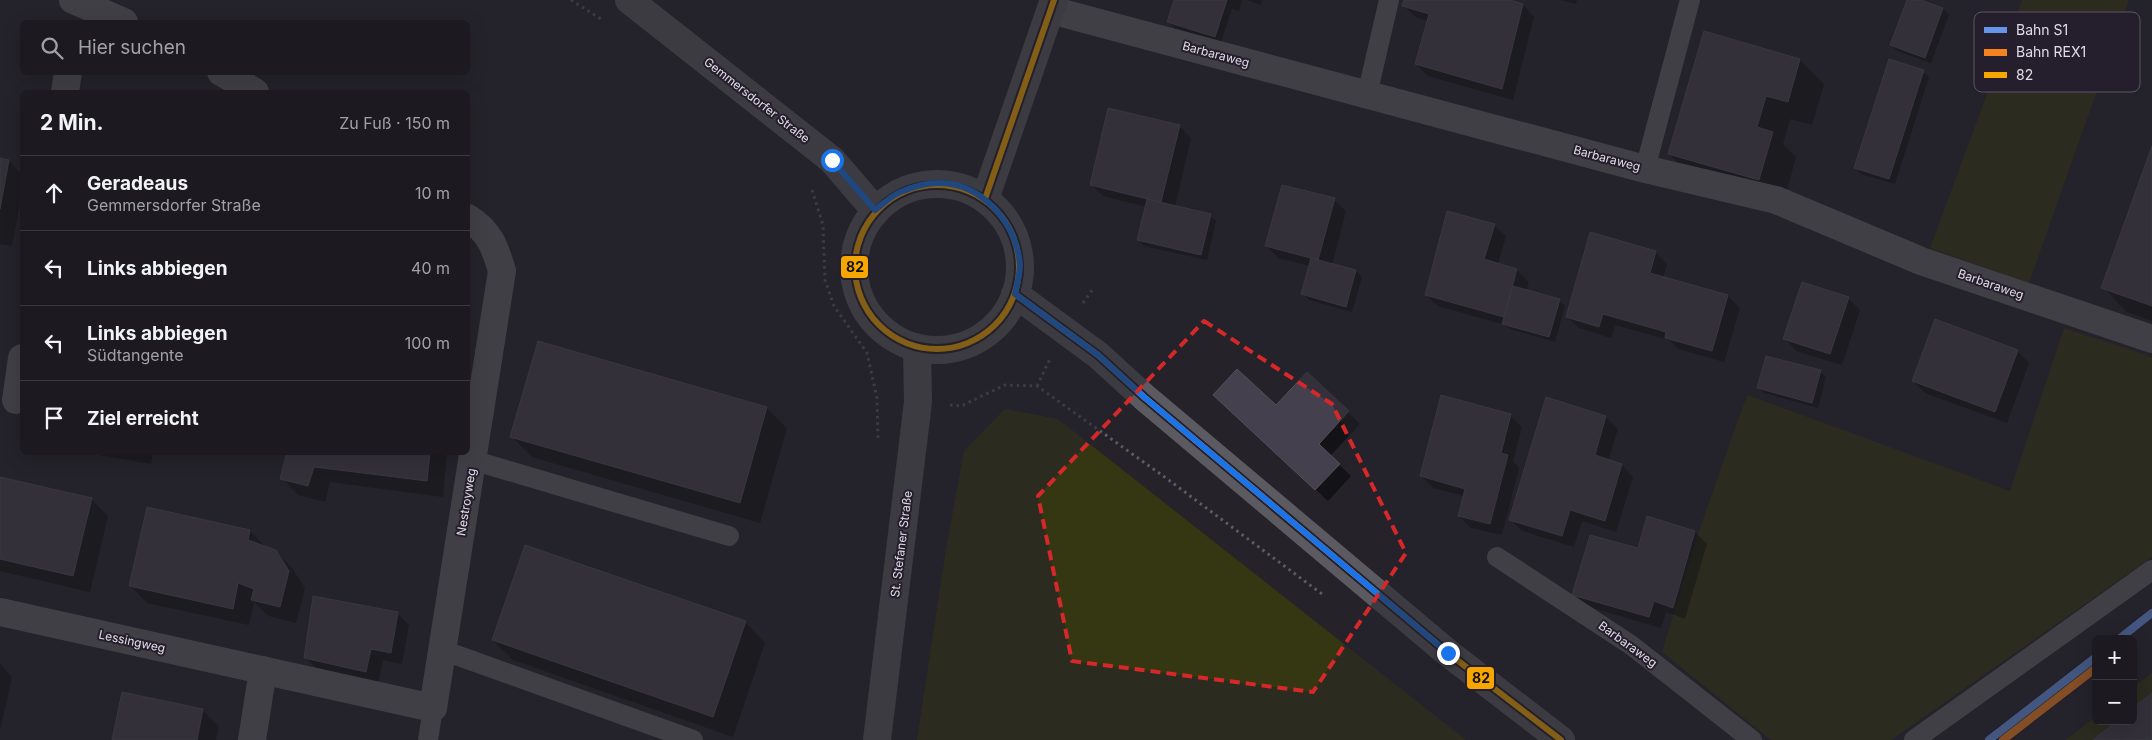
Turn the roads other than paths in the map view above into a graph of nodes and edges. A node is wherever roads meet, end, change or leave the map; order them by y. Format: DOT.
graph roads {
  1 [pos="629,0"];
  2 [pos="1389,0"];
  3 [pos="1690,0"];
  4 [pos="1053,5"];
  5 [pos="76,8"];
  6 [pos="117,20"];
  7 [pos="68,75"];
  8 [pos="225,75"];
  9 [pos="65,90"];
  10 [pos="252,90"];
  11 [pos="1367,95"];
  12 [pos="1645,168"];
  13 [pos="984,198"];
  14 [pos="875,210"];
  15 [pos="470,219"];
  16 [pos="1015,294"];
  17 [pos="2152,339"];
  18 [pos="917,348"];
  19 [pos="20,372"];
  20 [pos="16,400"];
  21 [pos="472,460"];
  22 [pos="729,536"];
  23 [pos="1497,557"];
  24 [pos="2152,570"];
  25 [pos="0,612"];
  26 [pos="442,650"];
  27 [pos="263,670"];
  28 [pos="433,708"];
  29 [pos="873,739"];
  30 [pos="252,740"];
  31 [pos="428,740"];
  32 [pos="693,740"];
  33 [pos="1561,740"];
  34 [pos="1752,740"];
  35 [pos="1914,740"];
  1 -- 14 [label="main road, Gemmersdorfer Straße"];
  2 -- 11 [label="lane"];
  3 -- 12 [label="lane"];
  4 -- 11 [label="street, Barbaraweg"];
  4 -- 13 [label="main road"];
  5 -- 6 [label="street"];
  7 -- 9 [label="street"];
  8 -- 10 [label="street"];
  11 -- 12 [label="street, Barbaraweg"];
  12 -- 17 [label="street, Barbaraweg"];
  13 -- 14 [label="main road"];
  13 -- 16 [label="main road"];
  14 -- 18 [label="main road"];
  15 -- 21 [label="street, Nestroyweg"];
  16 -- 18 [label="main road"];
  16 -- 33 [label="main road"];
  18 -- 29 [label="main road, St. Stefaner Straße"];
  19 -- 20 [label="street"];
  21 -- 22 [label="lane"];
  21 -- 26 [label="street, Nestroyweg"];
  23 -- 34 [label="lane, Barbaraweg"];
  24 -- 35 [label="lane"];
  25 -- 27 [label="street, Lessingweg"];
  26 -- 28 [label="street, Nestroyweg"];
  26 -- 32 [label="lane"];
  27 -- 28 [label="street, Lessingweg"];
  27 -- 30 [label="street"];
  28 -- 31 [label="lane"];
}
